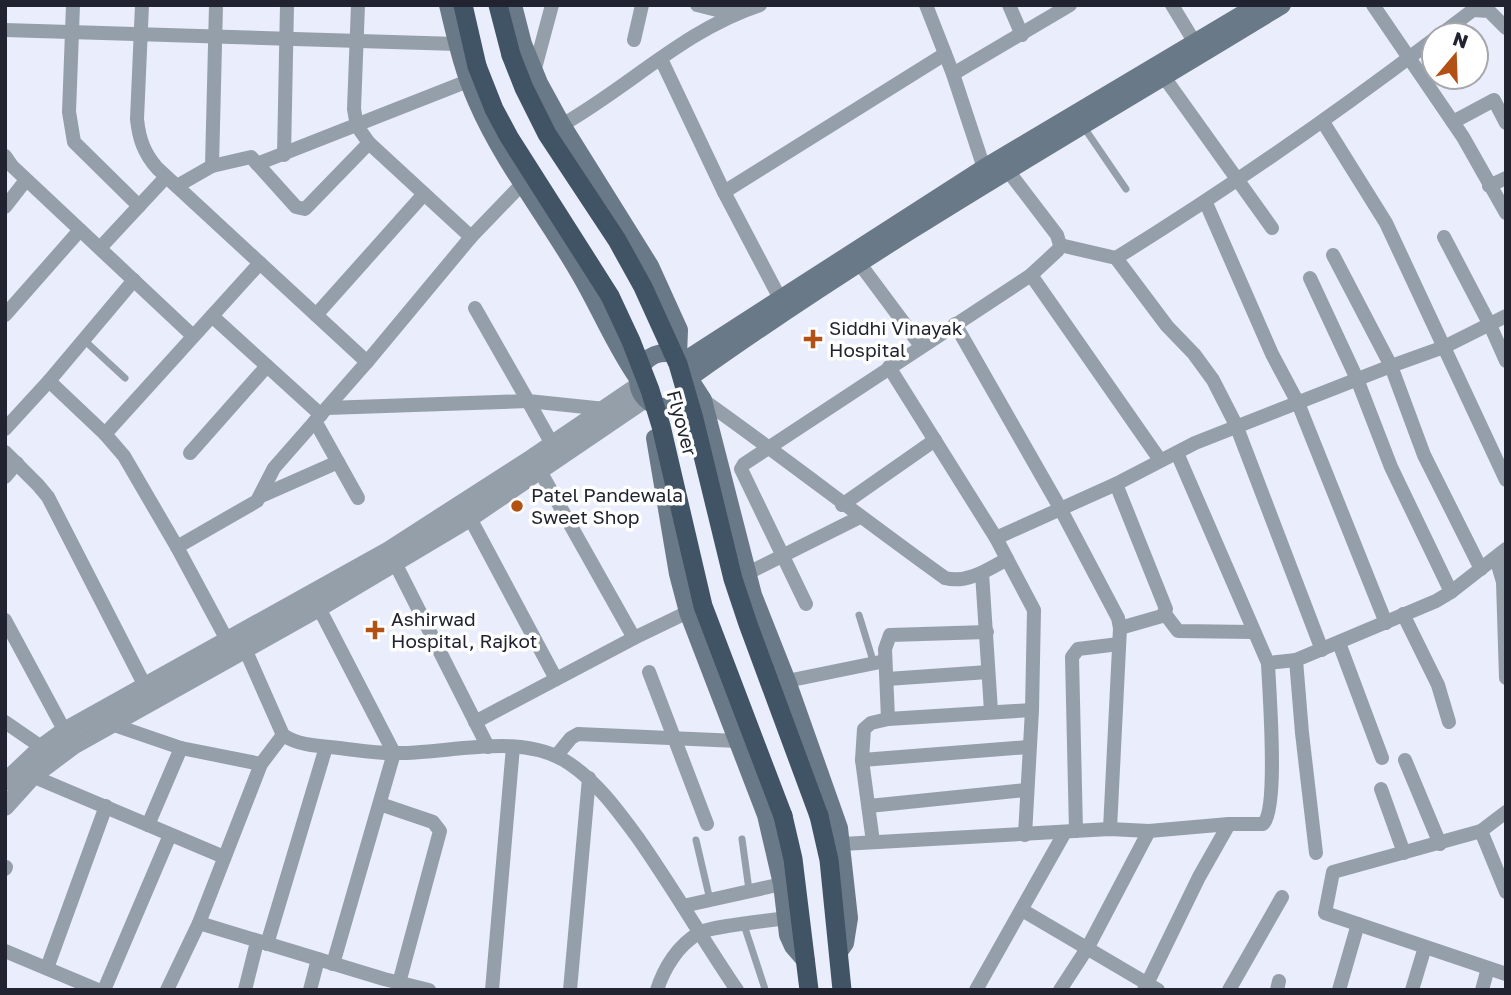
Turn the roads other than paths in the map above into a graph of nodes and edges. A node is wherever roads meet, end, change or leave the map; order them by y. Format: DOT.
graph roads {
  1 [pos="73,5"];
  2 [pos="142,5"];
  3 [pos="216,5"];
  4 [pos="287,5"];
  5 [pos="358,5"];
  6 [pos="449,5"];
  7 [pos="463,5"];
  8 [pos="498,5"];
  9 [pos="513,5"];
  10 [pos="552,5"];
  11 [pos="642,5"];
  12 [pos="697,5"];
  13 [pos="760,5"];
  14 [pos="926,5"];
  15 [pos="1009,5"];
  16 [pos="1070,5"];
  17 [pos="1172,5"];
  18 [pos="1258,5"];
  19 [pos="1282,5"];
  20 [pos="1373,5"];
  21 [pos="1476,8"];
  22 [pos="734,10"];
  23 [pos="1459,21"];
  24 [pos="1506,28"];
  25 [pos="5,30"];
  26 [pos="72,33"];
  27 [pos="141,35"];
  28 [pos="1022,35"];
  29 [pos="215,38"];
  30 [pos="286,40"];
  31 [pos="634,40"];
  32 [pos="357,42"];
  33 [pos="1195,43"];
  34 [pos="457,44"];
  35 [pos="1420,49"];
  36 [pos="945,54"];
  37 [pos="1408,58"];
  38 [pos="661,59"];
  39 [pos="534,72"];
  40 [pos="1160,72"];
  41 [pos="472,74"];
  42 [pos="953,74"];
  43 [pos="1500,97"];
  44 [pos="1452,121"];
  45 [pos="1323,122"];
  46 [pos="1506,122"];
  47 [pos="562,125"];
  48 [pos="357,126"];
  49 [pos="1083,126"];
  50 [pos="369,143"];
  51 [pos="284,155"];
  52 [pos="5,156"];
  53 [pos="257,164"];
  54 [pos="212,166"];
  55 [pos="997,166"];
  56 [pos="1506,178"];
  57 [pos="1238,179"];
  58 [pos="26,180"];
  59 [pos="171,181"];
  60 [pos="522,184"];
  61 [pos="1489,186"];
  62 [pos="1126,189"];
  63 [pos="724,192"];
  64 [pos="424,194"];
  65 [pos="1206,202"];
  66 [pos="5,206"];
  67 [pos="139,206"];
  68 [pos="1506,213"];
  69 [pos="1272,228"];
  70 [pos="80,230"];
  71 [pos="471,237"];
  72 [pos="1444,237"];
  73 [pos="1060,244"];
  74 [pos="100,248"];
  75 [pos="1333,255"];
  76 [pos="855,258"];
  77 [pos="1116,258"];
  78 [pos="260,263"];
  79 [pos="1031,275"];
  80 [pos="1310,278"];
  81 [pos="134,280"];
  82 [pos="783,304"];
  83 [pos="475,308"];
  84 [pos="5,314"];
  85 [pos="316,315"];
  86 [pos="212,316"];
  87 [pos="1506,316"];
  88 [pos="955,324"];
  89 [pos="1490,325"];
  90 [pos="193,336"];
  91 [pos="83,340"];
  92 [pos="921,346"];
  93 [pos="1444,347"];
  94 [pos="1506,361"];
  95 [pos="367,362"];
  96 [pos="267,366"];
  97 [pos="1391,366"];
  98 [pos="890,367"];
  99 [pos="687,369"];
  100 [pos="125,378"];
  101 [pos="1357,379"];
  102 [pos="49,381"];
  103 [pos="642,391"];
  104 [pos="703,400"];
  105 [pos="528,401"];
  106 [pos="1298,403"];
  107 [pos="605,409"];
  108 [pos="321,415"];
  109 [pos="1236,425"];
  110 [pos="5,429"];
  111 [pos="105,435"];
  112 [pos="935,440"];
  113 [pos="552,444"];
  114 [pos="770,448"];
  115 [pos="5,452"];
  116 [pos="190,453"];
  117 [pos="1177,453"];
  118 [pos="1160,460"];
  119 [pos="338,462"];
  120 [pos="17,463"];
  121 [pos="540,471"];
  122 [pos="5,477"];
  123 [pos="1506,480"];
  124 [pos="1116,484"];
  125 [pos="261,496"];
  126 [pos="358,498"];
  127 [pos="842,505"];
  128 [pos="1060,508"];
  129 [pos="470,517"];
  130 [pos="860,517"];
  131 [pos="996,538"];
  132 [pos="177,547"];
  133 [pos="1501,554"];
  134 [pos="392,556"];
  135 [pos="781,556"];
  136 [pos="1007,559"];
  137 [pos="1481,569"];
  138 [pos="982,573"];
  139 [pos="746,574"];
  140 [pos="1451,592"];
  141 [pos="806,604"];
  142 [pos="319,608"];
  143 [pos="688,612"];
  144 [pos="1165,614"];
  145 [pos="1403,614"];
  146 [pos="859,615"];
  147 [pos="5,620"];
  148 [pos="1386,623"];
  149 [pos="1120,628"];
  150 [pos="987,632"];
  151 [pos="1253,632"];
  152 [pos="634,638"];
  153 [pos="227,640"];
  154 [pos="1119,643"];
  155 [pos="1339,643"];
  156 [pos="245,649"];
  157 [pos="1322,650"];
  158 [pos="1296,660"];
  159 [pos="880,662"];
  160 [pos="1268,663"];
  161 [pos="988,671"];
  162 [pos="649,672"];
  163 [pos="1506,678"];
  164 [pos="556,679"];
  165 [pos="887,679"];
  166 [pos="787,681"];
  167 [pos="145,685"];
  168 [pos="1032,710"];
  169 [pos="991,711"];
  170 [pos="888,719"];
  171 [pos="5,722"];
  172 [pos="475,722"];
  173 [pos="1449,722"];
  174 [pos="111,724"];
  175 [pos="283,734"];
  176 [pos="68,738"];
  177 [pos="674,738"];
  178 [pos="738,740"];
  179 [pos="326,747"];
  180 [pos="488,747"];
  181 [pos="513,747"];
  182 [pos="1028,747"];
  183 [pos="181,748"];
  184 [pos="48,752"];
  185 [pos="394,753"];
  186 [pos="556,755"];
  187 [pos="1382,758"];
  188 [pos="862,760"];
  189 [pos="1405,760"];
  190 [pos="261,764"];
  191 [pos="18,776"];
  192 [pos="589,778"];
  193 [pos="1381,789"];
  194 [pos="1026,790"];
  195 [pos="380,804"];
  196 [pos="106,806"];
  197 [pos="869,806"];
  198 [pos="5,807"];
  199 [pos="1506,812"];
  200 [pos="707,824"];
  201 [pos="1229,824"];
  202 [pos="148,825"];
  203 [pos="1110,829"];
  204 [pos="1149,831"];
  205 [pos="1481,831"];
  206 [pos="1070,832"];
  207 [pos="170,835"];
  208 [pos="1025,835"];
  209 [pos="742,839"];
  210 [pos="696,840"];
  211 [pos="873,842"];
  212 [pos="842,844"];
  213 [pos="1440,844"];
  214 [pos="1316,853"];
  215 [pos="1404,853"];
  216 [pos="224,857"];
  217 [pos="782,884"];
  218 [pos="749,890"];
  219 [pos="1506,892"];
  220 [pos="1282,897"];
  221 [pos="710,900"];
  222 [pos="683,906"];
  223 [pos="1022,910"];
  224 [pos="786,918"];
  225 [pos="199,923"];
  226 [pos="1357,924"];
  227 [pos="744,925"];
  228 [pos="700,932"];
  229 [pos="262,943"];
  230 [pos="1088,947"];
  231 [pos="1425,947"];
  232 [pos="5,951"];
  233 [pos="838,953"];
  234 [pos="318,960"];
  235 [pos="806,961"];
  236 [pos="333,964"];
  237 [pos="47,968"];
  238 [pos="1488,968"];
  239 [pos="1506,974"];
  240 [pos="399,983"];
  241 [pos="382,984"];
  242 [pos="1150,988"];
  243 [pos="765,989"];
  244 [pos="98,990"];
  245 [pos="104,990"];
  246 [pos="167,990"];
  247 [pos="245,990"];
  248 [pos="310,990"];
  249 [pos="429,990"];
  250 [pos="492,990"];
  251 [pos="570,990"];
  252 [pos="657,990"];
  253 [pos="737,990"];
  254 [pos="809,990"];
  255 [pos="842,990"];
  256 [pos="976,990"];
  257 [pos="1060,990"];
  258 [pos="1230,990"];
  259 [pos="1339,990"];
  260 [pos="1412,990"];
  261 [pos="1482,990"];
  1 -- 26 [label="street"];
  2 -- 27 [label="street"];
  3 -- 29 [label="street"];
  4 -- 30 [label="street"];
  5 -- 32 [label="street"];
  6 -- 34 [label="main road"];
  7 -- 41 [label="highway, Flyover"];
  8 -- 233 [label="highway, Flyover, bridge"];
  9 -- 39 [label="main road"];
  10 -- 39 [label="street"];
  11 -- 31 [label="street"];
  12 -- 22 [label="street"];
  13 -- 22 [label="street"];
  14 -- 36 [label="street"];
  15 -- 28 [label="street"];
  16 -- 28 [label="street"];
  17 -- 33 [label="street"];
  18 -- 33 [label="main road"];
  19 -- 40 [label="main road"];
  20 -- 37 [label="street"];
  21 -- 23 [label="street"];
  21 -- 24 [label="street"];
  22 -- 38 [label="street"];
  25 -- 26 [label="street"];
  26 -- 27 [label="street"];
  26 -- 67 [label="street"];
  27 -- 29 [label="street"];
  27 -- 59 [label="street"];
  28 -- 42 [label="street"];
  29 -- 30 [label="street"];
  29 -- 54 [label="street"];
  30 -- 32 [label="street"];
  30 -- 51 [label="street"];
  32 -- 34 [label="street"];
  32 -- 48 [label="street"];
  33 -- 40 [label="main road"];
  34 -- 41 [label="main road"];
  35 -- 37 [label="street"];
  36 -- 42 [label="street"];
  36 -- 63 [label="street"];
  37 -- 44 [label="street"];
  37 -- 45 [label="street"];
  38 -- 47 [label="street"];
  38 -- 63 [label="street"];
  39 -- 47 [label="main road"];
  40 -- 49 [label="main road"];
  40 -- 55 [label="main road"];
  40 -- 57 [label="street"];
  41 -- 48 [label="street"];
  41 -- 60 [label="main road"];
  41 -- 235 [label="highway, Flyover, bridge"];
  42 -- 55 [label="street"];
  43 -- 44 [label="street"];
  43 -- 46 [label="street"];
  44 -- 61 [label="street"];
  45 -- 57 [label="street"];
  45 -- 93 [label="street"];
  47 -- 99 [label="main road"];
  48 -- 50 [label="street"];
  48 -- 51 [label="street"];
  49 -- 55 [label="main road"];
  49 -- 62 [label="lane"];
  50 -- 53 [label="street"];
  50 -- 64 [label="street"];
  51 -- 53 [label="street"];
  52 -- 58 [label="street"];
  53 -- 54 [label="street"];
  54 -- 59 [label="street"];
  55 -- 73 [label="street"];
  55 -- 76 [label="main road"];
  56 -- 61 [label="street"];
  57 -- 65 [label="street"];
  57 -- 69 [label="street"];
  58 -- 66 [label="street"];
  58 -- 70 [label="street"];
  59 -- 67 [label="street"];
  59 -- 78 [label="street"];
  60 -- 71 [label="street"];
  60 -- 103 [label="main road"];
  61 -- 68 [label="street"];
  63 -- 82 [label="street"];
  64 -- 71 [label="street"];
  64 -- 85 [label="street"];
  65 -- 77 [label="street"];
  65 -- 106 [label="street"];
  67 -- 74 [label="street"];
  70 -- 74 [label="street"];
  70 -- 84 [label="street"];
  71 -- 95 [label="street"];
  72 -- 89 [label="street"];
  73 -- 77 [label="street"];
  73 -- 79 [label="street"];
  74 -- 81 [label="street"];
  75 -- 97 [label="street"];
  76 -- 82 [label="main road"];
  76 -- 92 [label="street"];
  77 -- 109 [label="street"];
  78 -- 85 [label="street"];
  78 -- 86 [label="street"];
  79 -- 88 [label="street"];
  79 -- 118 [label="street"];
  80 -- 101 [label="street"];
  81 -- 90 [label="street"];
  81 -- 91 [label="street"];
  82 -- 99 [label="main road"];
  83 -- 105 [label="street"];
  85 -- 95 [label="street"];
  86 -- 90 [label="street"];
  86 -- 96 [label="street"];
  87 -- 89 [label="street"];
  88 -- 92 [label="street"];
  88 -- 128 [label="street"];
  89 -- 93 [label="street"];
  89 -- 94 [label="street"];
  90 -- 111 [label="street"];
  91 -- 100 [label="lane"];
  91 -- 102 [label="street"];
  92 -- 98 [label="street"];
  93 -- 97 [label="street"];
  93 -- 123 [label="street"];
  95 -- 108 [label="street"];
  96 -- 108 [label="street"];
  96 -- 116 [label="street"];
  97 -- 101 [label="street"];
  97 -- 137 [label="street"];
  98 -- 112 [label="street"];
  98 -- 114 [label="street"];
  99 -- 103 [label="main road"];
  99 -- 103 [label="main road"];
  99 -- 104 [label="main road"];
  101 -- 106 [label="street"];
  101 -- 140 [label="street"];
  102 -- 110 [label="street"];
  102 -- 111 [label="street"];
  103 -- 107 [label="street"];
  103 -- 121 [label="street"];
  103 -- 143 [label="main road"];
  104 -- 114 [label="street"];
  104 -- 139 [label="main road"];
  105 -- 107 [label="street"];
  105 -- 108 [label="street"];
  105 -- 113 [label="street"];
  106 -- 109 [label="street"];
  106 -- 148 [label="street"];
  107 -- 113 [label="street"];
  108 -- 119 [label="street"];
  108 -- 125 [label="street"];
  109 -- 117 [label="street"];
  109 -- 157 [label="street"];
  111 -- 132 [label="street"];
  112 -- 127 [label="street"];
  112 -- 131 [label="street"];
  113 -- 134 [label="street"];
  114 -- 127 [label="street"];
  114 -- 135 [label="street"];
  115 -- 120 [label="street"];
  117 -- 118 [label="street"];
  117 -- 151 [label="street"];
  118 -- 124 [label="street"];
  119 -- 125 [label="street"];
  119 -- 126 [label="street"];
  120 -- 122 [label="street"];
  120 -- 167 [label="street"];
  121 -- 129 [label="street"];
  121 -- 152 [label="street"];
  124 -- 128 [label="street"];
  124 -- 144 [label="street"];
  125 -- 132 [label="street"];
  127 -- 130 [label="street"];
  128 -- 131 [label="street"];
  128 -- 149 [label="street"];
  129 -- 134 [label="street"];
  129 -- 164 [label="street"];
  130 -- 135 [label="street"];
  130 -- 138 [label="street"];
  131 -- 136 [label="street"];
  132 -- 153 [label="street"];
  133 -- 137 [label="street"];
  133 -- 163 [label="street"];
  134 -- 142 [label="street"];
  134 -- 153 [label="street"];
  134 -- 172 [label="street"];
  135 -- 139 [label="street"];
  135 -- 141 [label="street"];
  136 -- 138 [label="street"];
  136 -- 168 [label="street"];
  137 -- 140 [label="street"];
  138 -- 150 [label="street"];
  139 -- 166 [label="main road"];
  140 -- 145 [label="street"];
  142 -- 156 [label="street"];
  142 -- 185 [label="street"];
  143 -- 152 [label="street"];
  143 -- 178 [label="main road"];
  144 -- 149 [label="street"];
  144 -- 151 [label="street"];
  145 -- 148 [label="street"];
  145 -- 173 [label="street"];
  146 -- 159 [label="lane"];
  147 -- 176 [label="street"];
  148 -- 155 [label="street"];
  149 -- 154 [label="street"];
  150 -- 159 [label="street"];
  150 -- 161 [label="street"];
  151 -- 160 [label="street"];
  152 -- 164 [label="street"];
  153 -- 167 [label="street"];
  154 -- 203 [label="street"];
  154 -- 206 [label="street"];
  155 -- 157 [label="street"];
  155 -- 187 [label="street"];
  156 -- 174 [label="street"];
  156 -- 175 [label="street"];
  157 -- 158 [label="street"];
  158 -- 160 [label="street"];
  158 -- 214 [label="street"];
  159 -- 165 [label="street"];
  159 -- 166 [label="street"];
  160 -- 201 [label="street"];
  161 -- 165 [label="street"];
  161 -- 169 [label="street"];
  162 -- 177 [label="street"];
  164 -- 172 [label="street"];
  165 -- 170 [label="street"];
  166 -- 212 [label="main road"];
  167 -- 176 [label="street"];
  168 -- 169 [label="street"];
  168 -- 182 [label="street"];
  169 -- 170 [label="street"];
  170 -- 188 [label="street"];
  171 -- 184 [label="street"];
  172 -- 180 [label="street"];
  174 -- 176 [label="street"];
  174 -- 183 [label="street"];
  175 -- 179 [label="street"];
  175 -- 190 [label="street"];
  176 -- 184 [label="street"];
  177 -- 178 [label="street"];
  177 -- 186 [label="street"];
  177 -- 200 [label="street"];
  178 -- 217 [label="main road"];
  179 -- 185 [label="street"];
  179 -- 229 [label="street"];
  180 -- 181 [label="street"];
  180 -- 185 [label="street"];
  181 -- 186 [label="street"];
  181 -- 250 [label="street"];
  182 -- 188 [label="street"];
  182 -- 194 [label="street"];
  183 -- 190 [label="street"];
  183 -- 202 [label="street"];
  184 -- 191 [label="street"];
  185 -- 195 [label="street"];
  186 -- 192 [label="street"];
  188 -- 197 [label="street"];
  189 -- 213 [label="street"];
  190 -- 216 [label="street"];
  191 -- 196 [label="street"];
  191 -- 198 [label="street"];
  192 -- 222 [label="street"];
  192 -- 251 [label="street"];
  193 -- 215 [label="street"];
  194 -- 197 [label="street"];
  194 -- 208 [label="street"];
  195 -- 236 [label="street"];
  195 -- 240 [label="street"];
  196 -- 202 [label="street"];
  196 -- 237 [label="street"];
  197 -- 211 [label="street"];
  199 -- 205 [label="street"];
  201 -- 204 [label="street"];
  201 -- 242 [label="street"];
  202 -- 207 [label="street"];
  203 -- 204 [label="street"];
  203 -- 206 [label="street"];
  204 -- 230 [label="street"];
  205 -- 213 [label="street"];
  205 -- 219 [label="street"];
  206 -- 208 [label="street"];
  206 -- 223 [label="street"];
  207 -- 216 [label="street"];
  207 -- 245 [label="street"];
  208 -- 211 [label="street"];
  209 -- 218 [label="lane"];
  210 -- 221 [label="lane"];
  211 -- 212 [label="street"];
  212 -- 233 [label="main road"];
  213 -- 215 [label="street"];
  215 -- 226 [label="street"];
  216 -- 225 [label="street"];
  217 -- 218 [label="street"];
  217 -- 224 [label="main road"];
  218 -- 221 [label="street"];
  220 -- 258 [label="street"];
  221 -- 222 [label="street"];
  222 -- 228 [label="street"];
  223 -- 230 [label="street"];
  223 -- 256 [label="street"];
  224 -- 227 [label="street"];
  224 -- 235 [label="main road"];
  225 -- 229 [label="street"];
  225 -- 246 [label="street"];
  226 -- 231 [label="street"];
  226 -- 259 [label="street"];
  227 -- 228 [label="street"];
  227 -- 243 [label="lane"];
  228 -- 252 [label="street"];
  228 -- 253 [label="street"];
  229 -- 234 [label="street"];
  229 -- 247 [label="street"];
  230 -- 242 [label="street"];
  230 -- 257 [label="street"];
  231 -- 238 [label="street"];
  231 -- 260 [label="street"];
  232 -- 237 [label="street"];
  233 -- 255 [label="highway, Flyover"];
  234 -- 236 [label="street"];
  234 -- 248 [label="street"];
  235 -- 254 [label="highway, Flyover"];
  236 -- 241 [label="street"];
  237 -- 244 [label="street"];
  238 -- 239 [label="street"];
  238 -- 261 [label="street"];
  240 -- 241 [label="street"];
  240 -- 249 [label="street"];
}
